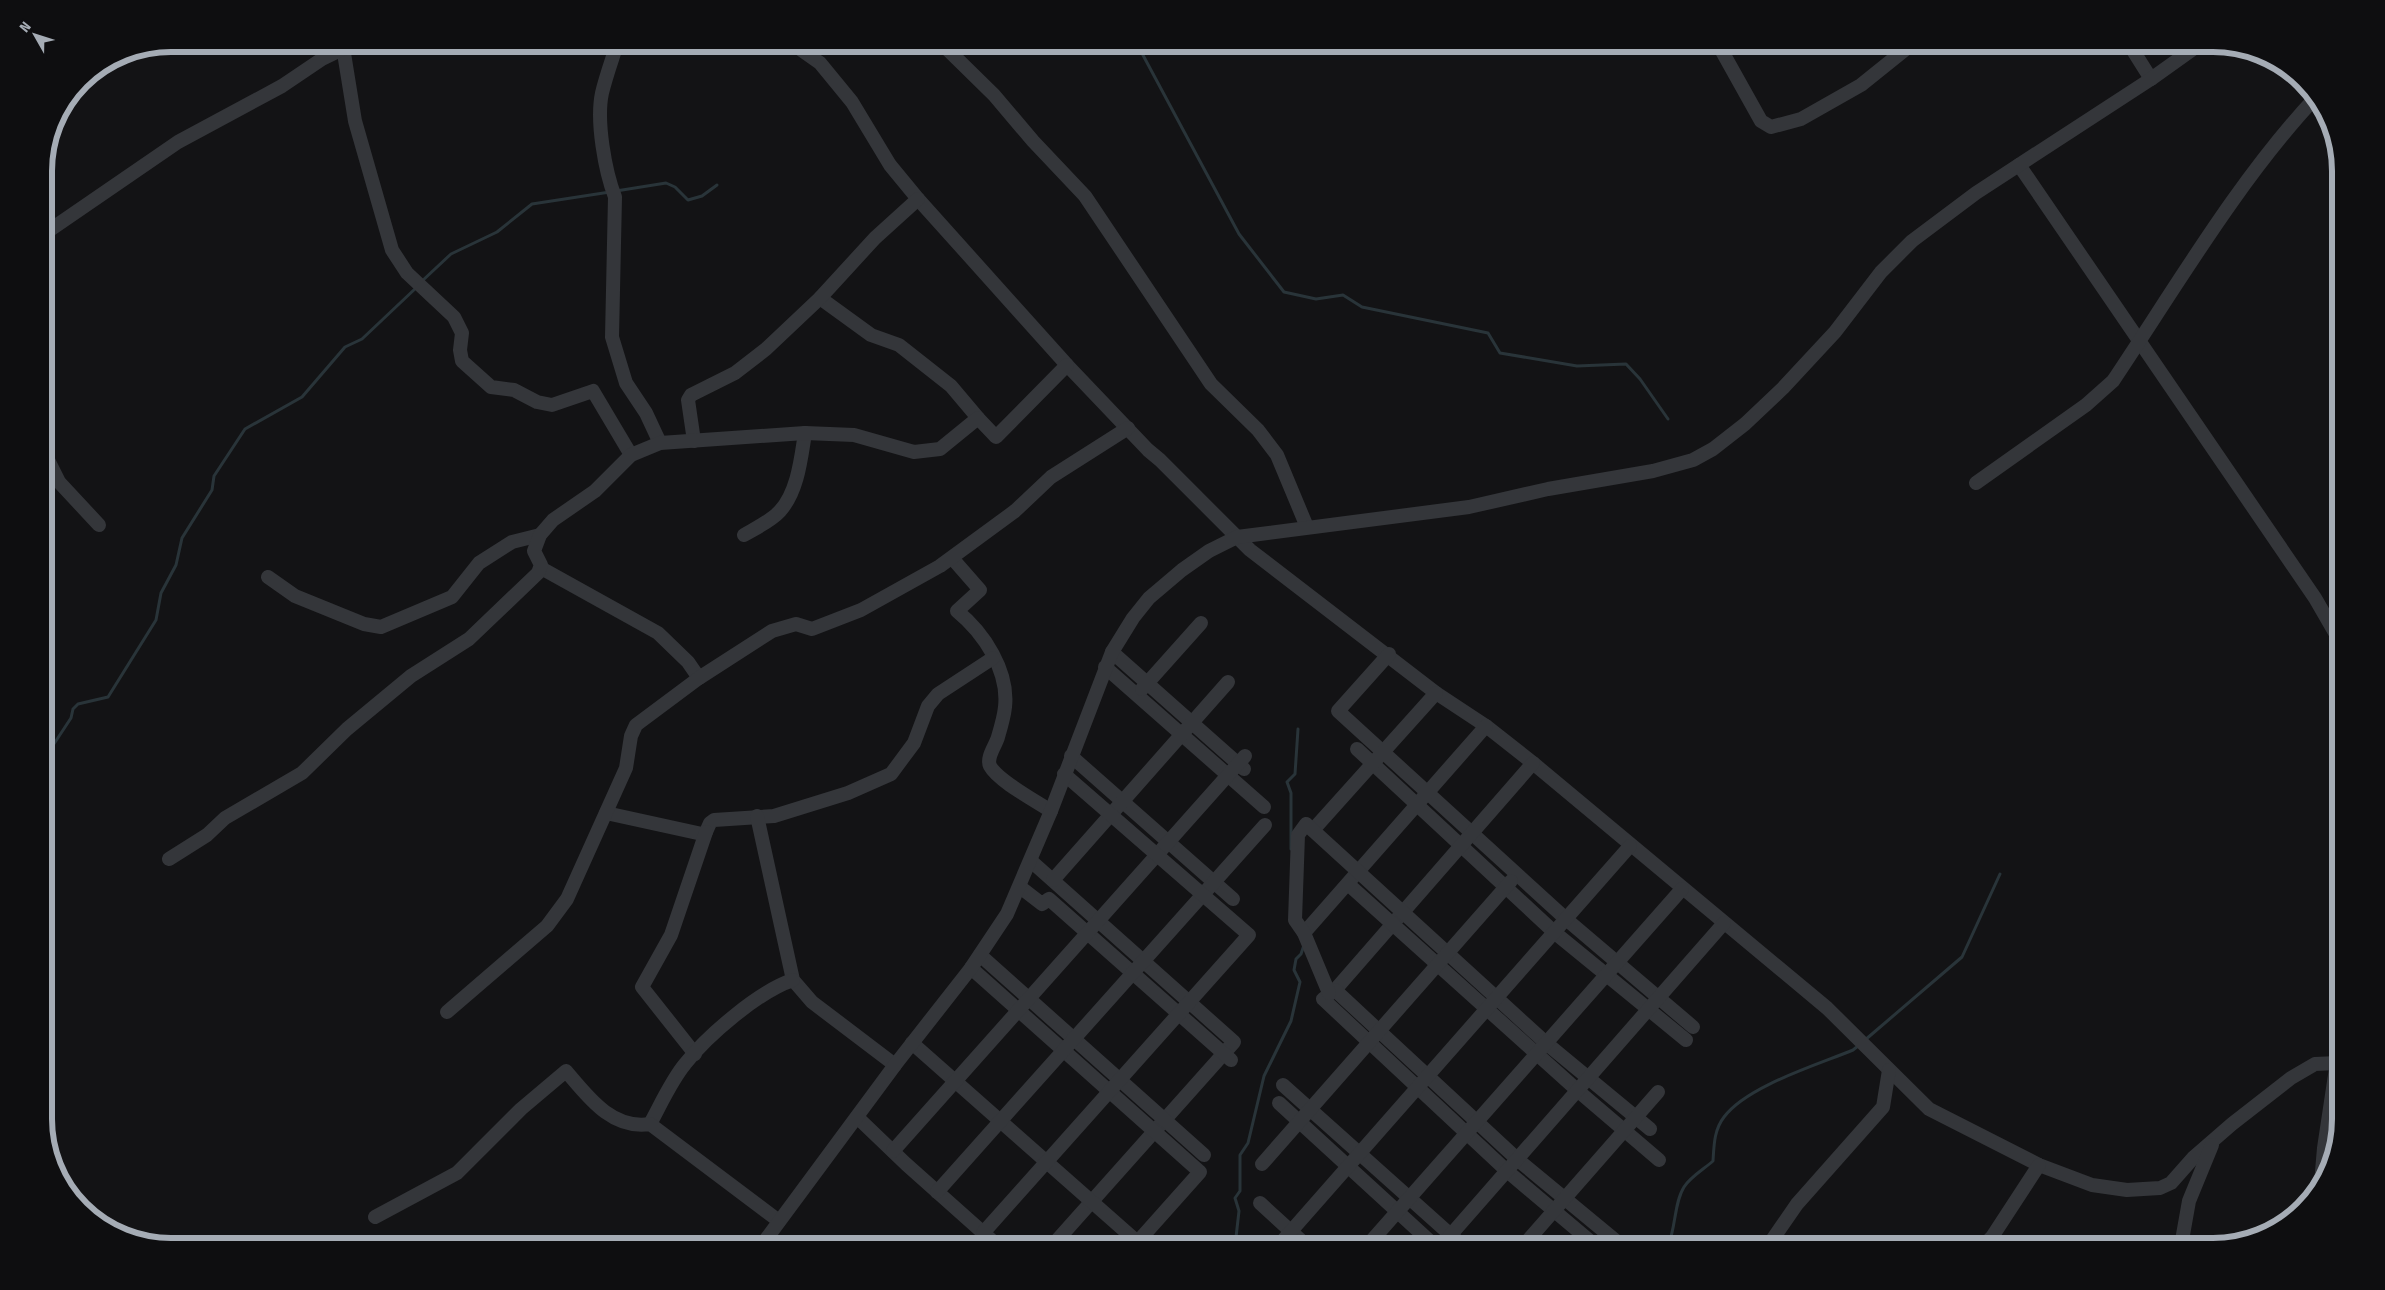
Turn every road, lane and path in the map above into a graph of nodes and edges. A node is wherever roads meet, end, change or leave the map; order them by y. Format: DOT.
graph roads {
  1 [pos="338,52"];
  2 [pos="349,52"];
  3 [pos="615,52"];
  4 [pos="804,52"];
  5 [pos="950,52"];
  6 [pos="1722,52"];
  7 [pos="1902,52"];
  8 [pos="2134,52"];
  9 [pos="2189,52"];
  10 [pos="2151,79"];
  11 [pos="2311,103"];
  12 [pos="2019,165"];
  13 [pos="918,199"];
  14 [pos="53,228"];
  15 [pos="820,298"];
  16 [pos="2140,341"];
  17 [pos="1067,365"];
  18 [pos="978,418"];
  19 [pos="1128,428"];
  20 [pos="805,433"];
  21 [pos="694,441"];
  22 [pos="660,443"];
  23 [pos="631,455"];
  24 [pos="53,469"];
  25 [pos="1976,483"];
  26 [pos="99,526"];
  27 [pos="1307,527"];
  28 [pos="540,535"];
  29 [pos="744,536"];
  30 [pos="1237,537"];
  31 [pos="952,558"];
  32 [pos="541,568"];
  33 [pos="268,577"];
  34 [pos="1201,623"];
  35 [pos="2332,627"];
  36 [pos="1112,652"];
  37 [pos="1388,654"];
  38 [pos="994,658"];
  39 [pos="1105,667"];
  40 [pos="699,678"];
  41 [pos="1228,682"];
  42 [pos="1147,683"];
  43 [pos="1436,693"];
  44 [pos="1136,695"];
  45 [pos="1192,723"];
  46 [pos="1486,726"];
  47 [pos="1181,735"];
  48 [pos="1357,749"];
  49 [pos="1383,752"];
  50 [pos="1071,756"];
  51 [pos="1533,763"];
  52 [pos="1373,764"];
  53 [pos="1064,774"];
  54 [pos="1228,775"];
  55 [pos="1427,793"];
  56 [pos="1122,802"];
  57 [pos="1417,805"];
  58 [pos="1264,807"];
  59 [pos="1051,811"];
  60 [pos="606,813"];
  61 [pos="1111,815"];
  62 [pos="757,816"];
  63 [pos="1265,825"];
  64 [pos="1313,830"];
  65 [pos="706,832"];
  66 [pos="1472,833"];
  67 [pos="1168,842"];
  68 [pos="1461,846"];
  69 [pos="1630,846"];
  70 [pos="1157,855"];
  71 [pos="170,859"];
  72 [pos="1031,861"];
  73 [pos="1358,871"];
  74 [pos="1516,874"];
  75 [pos="1053,880"];
  76 [pos="1214,882"];
  77 [pos="1348,884"];
  78 [pos="1020,887"];
  79 [pos="1506,887"];
  80 [pos="1682,889"];
  81 [pos="1203,895"];
  82 [pos="1233,899"];
  83 [pos="1403,912"];
  84 [pos="1566,919"];
  85 [pos="1098,921"];
  86 [pos="1724,923"];
  87 [pos="1392,924"];
  88 [pos="1554,932"];
  89 [pos="1087,933"];
  90 [pos="1304,933"];
  91 [pos="1447,953"];
  92 [pos="980,955"];
  93 [pos="1144,961"];
  94 [pos="1617,962"];
  95 [pos="1437,964"];
  96 [pos="971,968"];
  97 [pos="1133,973"];
  98 [pos="1606,975"];
  99 [pos="793,980"];
  100 [pos="1332,992"];
  101 [pos="1029,998"];
  102 [pos="1497,998"];
  103 [pos="1658,998"];
  104 [pos="1189,1002"];
  105 [pos="1487,1009"];
  106 [pos="1648,1009"];
  107 [pos="1018,1010"];
  108 [pos="447,1012"];
  109 [pos="1179,1014"];
  110 [pos="1693,1027"];
  111 [pos="1379,1031"];
  112 [pos="1074,1039"];
  113 [pos="1686,1040"];
  114 [pos="1369,1042"];
  115 [pos="1546,1042"];
  116 [pos="912,1043"];
  117 [pos="1064,1051"];
  118 [pos="1537,1053"];
  119 [pos="694,1054"];
  120 [pos="1228,1057"];
  121 [pos="2332,1063"];
  122 [pos="895,1065"];
  123 [pos="1889,1070"];
  124 [pos="1428,1076"];
  125 [pos="1588,1078"];
  126 [pos="1120,1080"];
  127 [pos="955,1081"];
  128 [pos="1283,1086"];
  129 [pos="1418,1087"];
  130 [pos="1577,1090"];
  131 [pos="1110,1091"];
  132 [pos="1658,1092"];
  133 [pos="2332,1095"];
  134 [pos="1279,1102"];
  135 [pos="1310,1109"];
  136 [pos="857,1117"];
  137 [pos="1636,1118"];
  138 [pos="1165,1120"];
  139 [pos="1299,1121"];
  140 [pos="1477,1121"];
  141 [pos="1001,1122"];
  142 [pos="650,1124"];
  143 [pos="1650,1129"];
  144 [pos="1624,1130"];
  145 [pos="1155,1131"];
  146 [pos="1467,1133"];
  147 [pos="2214,1139"];
  148 [pos="893,1152"];
  149 [pos="1204,1154"];
  150 [pos="1359,1154"];
  151 [pos="1517,1159"];
  152 [pos="1659,1160"];
  153 [pos="1047,1162"];
  154 [pos="2324,1163"];
  155 [pos="1262,1164"];
  156 [pos="2039,1165"];
  157 [pos="1348,1166"];
  158 [pos="1507,1170"];
  159 [pos="938,1192"];
  160 [pos="1409,1198"];
  161 [pos="1565,1198"];
  162 [pos="1092,1202"];
  163 [pos="1260,1203"];
  164 [pos="1554,1211"];
  165 [pos="1398,1212"];
  166 [pos="375,1217"];
  167 [pos="778,1221"];
  168 [pos="983,1233"];
  169 [pos="1450,1235"];
  170 [pos="766,1238"];
  171 [pos="989,1238"];
  172 [pos="1059,1238"];
  173 [pos="1131,1238"];
  174 [pos="1144,1238"];
  175 [pos="1282,1238"];
  176 [pos="1287,1238"];
  177 [pos="1374,1238"];
  178 [pos="1426,1238"];
  179 [pos="1448,1238"];
  180 [pos="1454,1238"];
  181 [pos="1530,1238"];
  182 [pos="1586,1238"];
  183 [pos="1612,1238"];
  184 [pos="1774,1238"];
  185 [pos="1990,1238"];
  186 [pos="2183,1238"];
  1 -- 14 [label="street"];
  2 -- 23 [label="street"];
  3 -- 22 [label="street"];
  4 -- 13 [label="street"];
  5 -- 27 [label="street"];
  6 -- 7 [label="street"];
  8 -- 10 [label="street"];
  9 -- 10 [label="street"];
  10 -- 12 [label="street"];
  11 -- 16 [label="street"];
  12 -- 16 [label="street"];
  12 -- 27 [label="street"];
  13 -- 15 [label="street"];
  13 -- 17 [label="street"];
  15 -- 18 [label="street"];
  15 -- 21 [label="street"];
  16 -- 25 [label="street"];
  16 -- 35 [label="street"];
  17 -- 18 [label="street"];
  17 -- 19 [label="street"];
  18 -- 20 [label="street"];
  19 -- 30 [label="street"];
  19 -- 31 [label="street"];
  20 -- 21 [label="street"];
  20 -- 29 [label="street"];
  21 -- 22 [label="street"];
  22 -- 23 [label="street"];
  23 -- 28 [label="street"];
  24 -- 26 [label="street"];
  27 -- 30 [label="street"];
  28 -- 32 [label="street"];
  28 -- 33 [label="street"];
  30 -- 36 [label="street"];
  30 -- 37 [label="street"];
  31 -- 38 [label="street"];
  31 -- 40 [label="street"];
  32 -- 40 [label="street"];
  32 -- 71 [label="street"];
  34 -- 42 [label="street"];
  36 -- 39 [label="street"];
  36 -- 42 [label="street"];
  37 -- 43 [label="street"];
  37 -- 49 [label="street"];
  38 -- 59 [label="street"];
  38 -- 62 [label="street"];
  39 -- 44 [label="street"];
  39 -- 50 [label="street"];
  40 -- 60 [label="street"];
  41 -- 45 [label="street"];
  42 -- 44 [label="street"];
  42 -- 45 [label="street"];
  43 -- 46 [label="street"];
  43 -- 49 [label="street"];
  44 -- 47 [label="street"];
  45 -- 47 [label="street"];
  45 -- 54 [label="street"];
  46 -- 51 [label="street"];
  46 -- 55 [label="street"];
  47 -- 54 [label="street"];
  47 -- 56 [label="street"];
  48 -- 52 [label="street"];
  49 -- 52 [label="street"];
  49 -- 55 [label="street"];
  50 -- 53 [label="street"];
  50 -- 56 [label="street"];
  51 -- 66 [label="street"];
  51 -- 69 [label="street"];
  52 -- 57 [label="street"];
  52 -- 64 [label="street"];
  53 -- 59 [label="street"];
  53 -- 61 [label="street"];
  54 -- 58 [label="street"];
  54 -- 67 [label="street"];
  55 -- 57 [label="street"];
  55 -- 66 [label="street"];
  56 -- 61 [label="street"];
  56 -- 67 [label="street"];
  57 -- 68 [label="street"];
  57 -- 73 [label="street"];
  59 -- 72 [label="street"];
  60 -- 65 [label="street"];
  60 -- 108 [label="street"];
  61 -- 70 [label="street"];
  61 -- 75 [label="street"];
  62 -- 65 [label="street"];
  62 -- 99 [label="street"];
  63 -- 76 [label="street"];
  64 -- 73 [label="street"];
  64 -- 90 [label="street"];
  65 -- 119 [label="street"];
  66 -- 68 [label="street"];
  66 -- 74 [label="street"];
  67 -- 70 [label="street"];
  67 -- 76 [label="street"];
  68 -- 79 [label="street"];
  68 -- 83 [label="street"];
  69 -- 80 [label="street"];
  69 -- 84 [label="street"];
  70 -- 81 [label="street"];
  70 -- 85 [label="street"];
  72 -- 75 [label="street"];
  72 -- 78 [label="street"];
  73 -- 77 [label="street"];
  73 -- 83 [label="street"];
  74 -- 79 [label="street"];
  74 -- 84 [label="street"];
  75 -- 85 [label="street"];
  76 -- 81 [label="street"];
  76 -- 82 [label="street"];
  77 -- 87 [label="street"];
  77 -- 90 [label="street"];
  78 -- 89 [label="street"];
  78 -- 92 [label="street"];
  79 -- 88 [label="street"];
  79 -- 91 [label="street"];
  80 -- 86 [label="street"];
  80 -- 94 [label="street"];
  81 -- 93 [label="street"];
  81 -- 104 [label="street"];
  83 -- 87 [label="street"];
  83 -- 91 [label="street"];
  84 -- 88 [label="street"];
  84 -- 94 [label="street"];
  85 -- 89 [label="street"];
  85 -- 93 [label="street"];
  86 -- 103 [label="street"];
  86 -- 123 [label="street"];
  87 -- 95 [label="street"];
  87 -- 100 [label="street"];
  88 -- 98 [label="street"];
  88 -- 102 [label="street"];
  89 -- 97 [label="street"];
  89 -- 101 [label="street"];
  90 -- 100 [label="street"];
  91 -- 95 [label="street"];
  91 -- 102 [label="street"];
  92 -- 96 [label="street"];
  92 -- 101 [label="street"];
  93 -- 97 [label="street"];
  93 -- 104 [label="street"];
  94 -- 98 [label="street"];
  94 -- 103 [label="street"];
  95 -- 105 [label="street"];
  95 -- 111 [label="street"];
  96 -- 107 [label="street"];
  96 -- 116 [label="street"];
  97 -- 109 [label="street"];
  97 -- 112 [label="street"];
  98 -- 106 [label="street"];
  98 -- 115 [label="street"];
  99 -- 119 [label="street"];
  99 -- 122 [label="street"];
  100 -- 111 [label="street"];
  100 -- 114 [label="street"];
  101 -- 107 [label="street"];
  101 -- 112 [label="street"];
  102 -- 105 [label="street"];
  102 -- 115 [label="street"];
  103 -- 106 [label="street"];
  103 -- 110 [label="street"];
  104 -- 109 [label="street"];
  104 -- 120 [label="street"];
  105 -- 118 [label="street"];
  105 -- 124 [label="street"];
  106 -- 113 [label="street"];
  106 -- 125 [label="street"];
  107 -- 117 [label="street"];
  107 -- 127 [label="street"];
  109 -- 120 [label="street"];
  109 -- 126 [label="street"];
  111 -- 114 [label="street"];
  111 -- 124 [label="street"];
  112 -- 117 [label="street"];
  112 -- 126 [label="street"];
  114 -- 129 [label="street"];
  114 -- 135 [label="street"];
  115 -- 118 [label="street"];
  115 -- 125 [label="street"];
  116 -- 122 [label="street"];
  116 -- 127 [label="street"];
  117 -- 131 [label="street"];
  117 -- 141 [label="street"];
  118 -- 130 [label="street"];
  118 -- 140 [label="street"];
  119 -- 142 [label="street"];
  120 -- 138 [label="street"];
  121 -- 147 [label="street"];
  122 -- 136 [label="street"];
  123 -- 156 [label="street"];
  123 -- 184 [label="street"];
  124 -- 129 [label="street"];
  124 -- 140 [label="street"];
  125 -- 130 [label="street"];
  125 -- 137 [label="street"];
  126 -- 131 [label="street"];
  126 -- 138 [label="street"];
  127 -- 141 [label="street"];
  127 -- 148 [label="street"];
  128 -- 135 [label="street"];
  129 -- 146 [label="street"];
  129 -- 150 [label="street"];
  130 -- 144 [label="street"];
  130 -- 151 [label="street"];
  131 -- 145 [label="street"];
  131 -- 153 [label="street"];
  132 -- 137 [label="street"];
  133 -- 154 [label="street"];
  134 -- 139 [label="street"];
  135 -- 139 [label="street"];
  135 -- 150 [label="street"];
  136 -- 148 [label="street"];
  136 -- 167 [label="street"];
  137 -- 143 [label="street"];
  137 -- 144 [label="street"];
  138 -- 145 [label="street"];
  138 -- 149 [label="street"];
  139 -- 155 [label="street"];
  139 -- 157 [label="street"];
  140 -- 146 [label="street"];
  140 -- 151 [label="street"];
  141 -- 153 [label="street"];
  141 -- 159 [label="street"];
  142 -- 166 [label="street"];
  142 -- 167 [label="street"];
  144 -- 152 [label="street"];
  144 -- 161 [label="street"];
  145 -- 162 [label="street"];
  145 -- 174 [label="street"];
  146 -- 158 [label="street"];
  146 -- 160 [label="street"];
  147 -- 156 [label="street"];
  147 -- 186 [label="street"];
  148 -- 159 [label="street"];
  150 -- 157 [label="street"];
  150 -- 160 [label="street"];
  151 -- 158 [label="street"];
  151 -- 161 [label="street"];
  153 -- 162 [label="street"];
  153 -- 168 [label="street"];
  156 -- 185 [label="street"];
  157 -- 165 [label="street"];
  157 -- 176 [label="street"];
  158 -- 164 [label="street"];
  158 -- 169 [label="street"];
  159 -- 168 [label="street"];
  160 -- 165 [label="street"];
  160 -- 169 [label="street"];
  161 -- 164 [label="street"];
  161 -- 183 [label="street"];
  162 -- 172 [label="street"];
  162 -- 173 [label="street"];
  163 -- 175 [label="street"];
  164 -- 181 [label="street"];
  164 -- 182 [label="street"];
  165 -- 177 [label="street"];
  165 -- 178 [label="street"];
  167 -- 170 [label="street"];
  168 -- 171 [label="street"];
  169 -- 179 [label="street"];
  169 -- 180 [label="street"];
}
